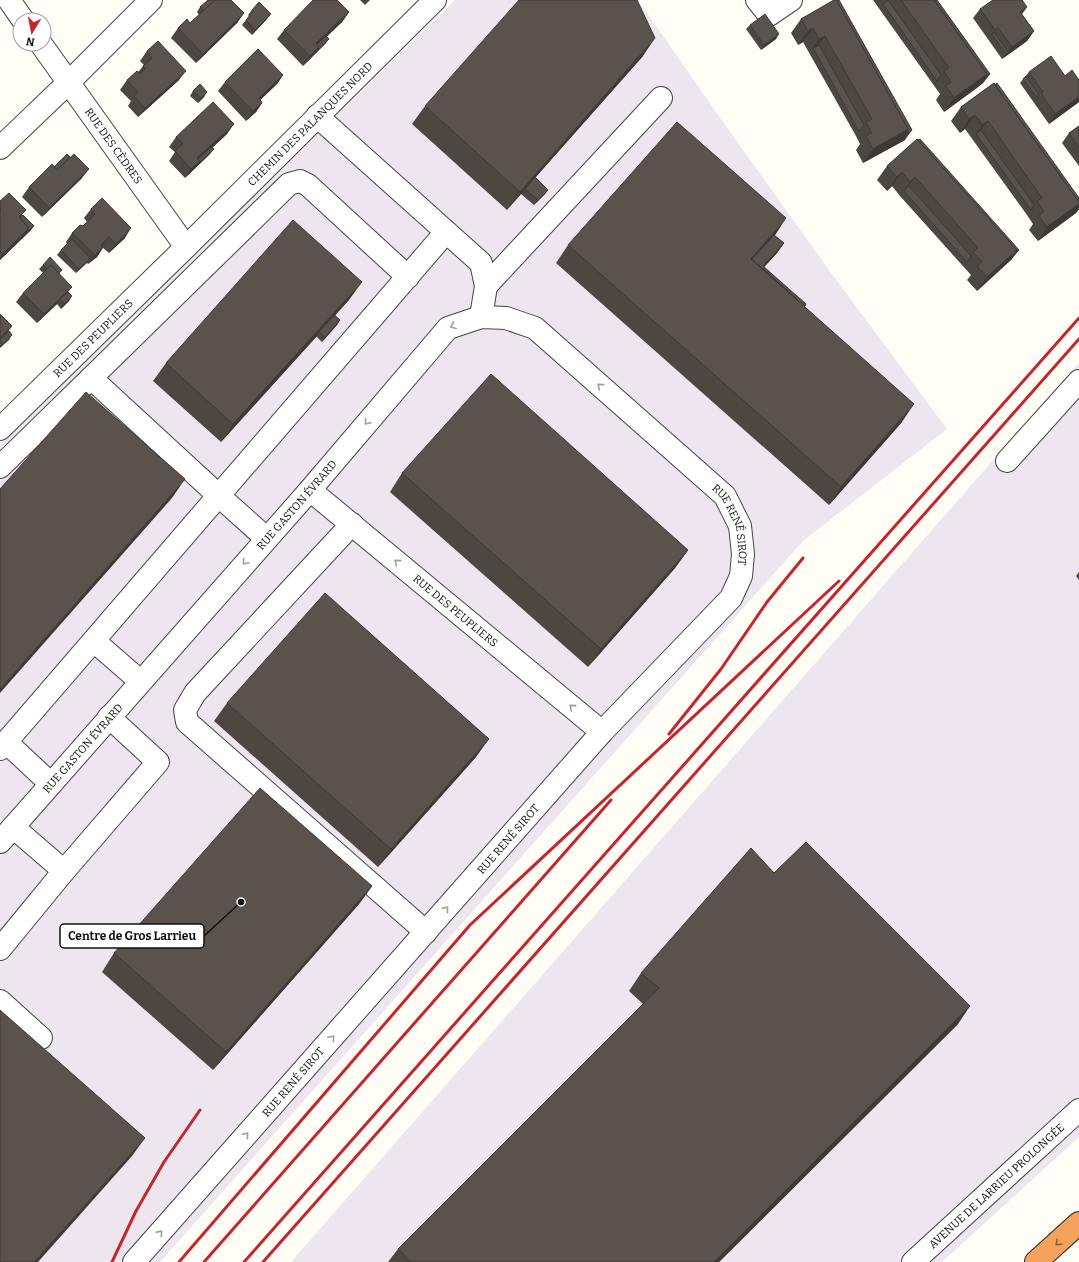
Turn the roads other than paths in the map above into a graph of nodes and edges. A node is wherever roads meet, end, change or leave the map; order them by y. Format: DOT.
graph roads {
  1 [pos="9,0"];
  2 [pos="151,0"];
  3 [pos="435,0"];
  4 [pos="757,0"];
  5 [pos="791,0"];
  6 [pos="17,12"];
  7 [pos="47,52"];
  8 [pos="69,82"];
  9 [pos="661,98"];
  10 [pos="317,116"];
  11 [pos="0,148"];
  12 [pos="446,232"];
  13 [pos="186,247"];
  14 [pos="408,277"];
  15 [pos="486,286"];
  16 [pos="481,317"];
  17 [pos="91,378"];
  18 [pos="1079,381"];
  19 [pos="629,412"];
  20 [pos="0,429"];
  21 [pos="1007,461"];
  22 [pos="0,467"];
  23 [pos="310,490"];
  24 [pos="219,496"];
  25 [pos="352,524"];
  26 [pos="266,538"];
  27 [pos="94,641"];
  28 [pos="140,681"];
  29 [pos="109,717"];
  30 [pos="602,732"];
  31 [pos="3,745"];
  32 [pos="51,784"];
  33 [pos="6,835"];
  34 [pos="64,871"];
  35 [pos="426,932"];
  36 [pos="0,949"];
  37 [pos="0,1001"];
  38 [pos="41,1038"];
  39 [pos="1079,1110"];
  40 [pos="1079,1223"];
  41 [pos="134,1262"];
  42 [pos="913,1262"];
  43 [pos="1036,1262"];
  1 -- 6 [label="street"];
  2 -- 8 [label="street"];
  3 -- 10 [label="street, CHEMIN DES PALANQUES NORD"];
  4 -- 5 [label="street"];
  7 -- 8 [label="street, RUE DES CÈDRES"];
  8 -- 11 [label="street"];
  8 -- 13 [label="street, RUE DES CÈDRES"];
  9 -- 15 [label="street"];
  10 -- 12 [label="street"];
  10 -- 13 [label="street, CHEMIN DES PALANQUES NORD"];
  12 -- 14 [label="street"];
  12 -- 15 [label="street"];
  13 -- 20 [label="street, RUE DES PEUPLIERS"];
  14 -- 17 [label="street"];
  14 -- 24 [label="street"];
  15 -- 16 [label="street"];
  19 -- 16 [label="street, RUE GASTON ÉVRARD, one-way"];
  16 -- 23 [label="street, RUE GASTON ÉVRARD, one-way"];
  17 -- 22 [label="street"];
  17 -- 24 [label="street"];
  18 -- 21 [label="street"];
  19 -- 30 [label="street, RUE RENÉ SIROT"];
  23 -- 25 [label="street, RUE DES PEUPLIERS"];
  23 -- 26 [label="street, RUE GASTON ÉVRARD"];
  24 -- 26 [label="street"];
  24 -- 27 [label="street"];
  30 -- 25 [label="street, RUE DES PEUPLIERS, one-way"];
  25 -- 35 [label="street"];
  26 -- 28 [label="street, RUE GASTON ÉVRARD, one-way"];
  27 -- 28 [label="street"];
  27 -- 31 [label="street"];
  28 -- 29 [label="street, RUE GASTON ÉVRARD"];
  29 -- 32 [label="street, RUE GASTON ÉVRARD"];
  29 -- 34 [label="street"];
  35 -- 30 [label="street, RUE RENÉ SIROT, one-way"];
  31 -- 32 [label="street"];
  32 -- 33 [label="street, RUE GASTON ÉVRARD"];
  33 -- 34 [label="street"];
  34 -- 36 [label="street"];
  41 -- 35 [label="street, RUE RENÉ SIROT, one-way"];
  37 -- 38 [label="street"];
  39 -- 42 [label="street, AVENUE DE LARRIEU PROLONGÉE"];
  40 -- 43 [label="highway, one-way"];
}
